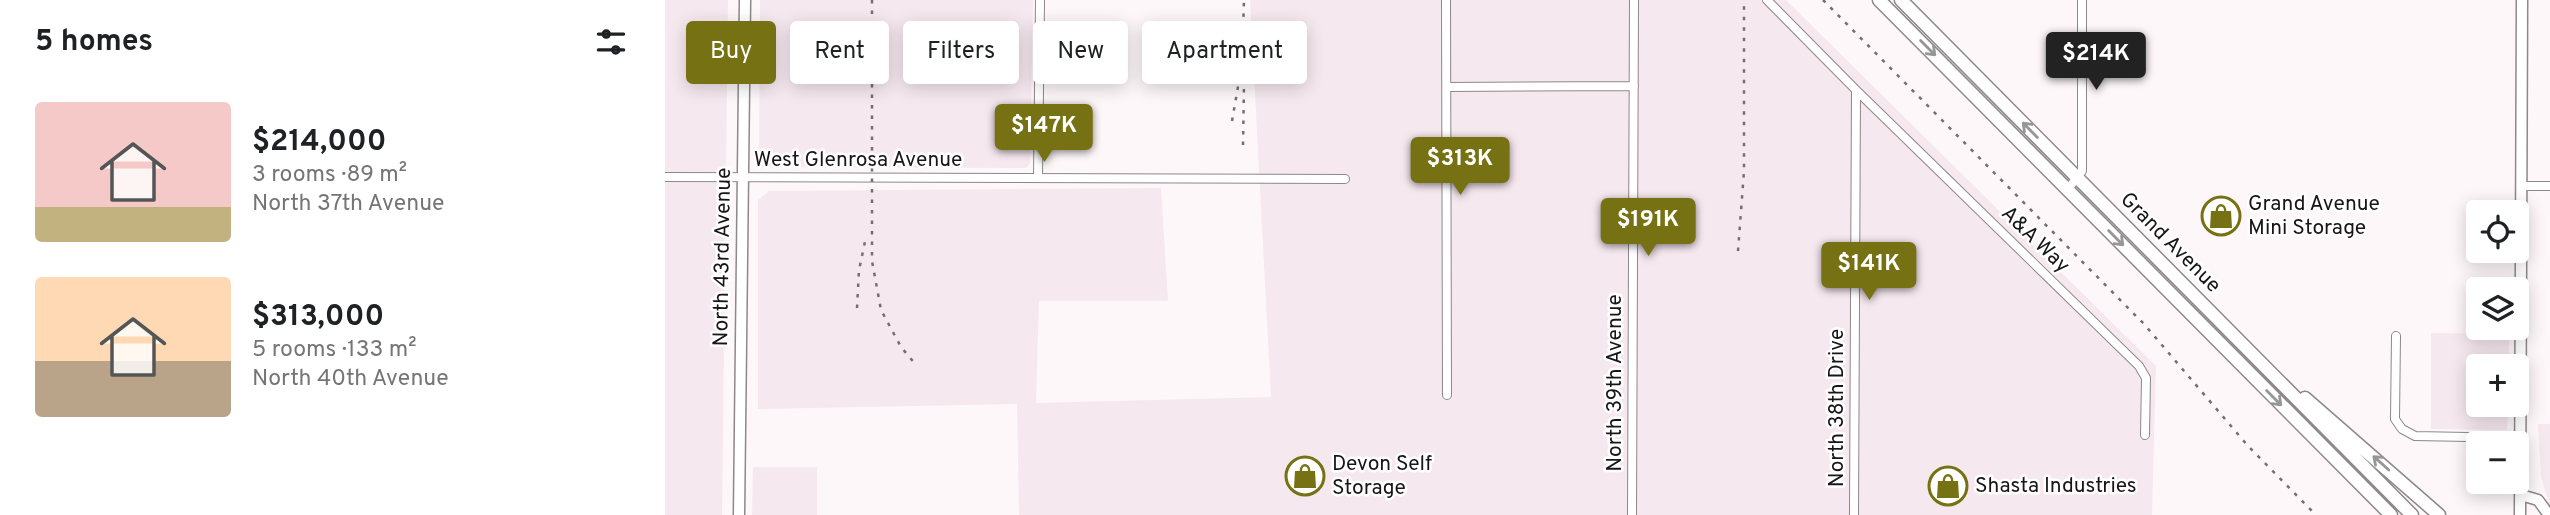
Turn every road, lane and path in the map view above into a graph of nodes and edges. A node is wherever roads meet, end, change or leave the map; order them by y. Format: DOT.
graph roads {
  1 [pos="745,0"];
  2 [pos="1040,0"];
  3 [pos="1446,0"];
  4 [pos="1634,0"];
  5 [pos="1767,0"];
  6 [pos="1879,0"];
  7 [pos="1901,0"];
  8 [pos="2083,0"];
  9 [pos="2522,0"];
  10 [pos="1634,86"];
  11 [pos="1447,87"];
  12 [pos="1856,90"];
  13 [pos="665,177"];
  14 [pos="744,177"];
  15 [pos="1038,178"];
  16 [pos="2079,178"];
  17 [pos="1345,179"];
  18 [pos="2521,186"];
  19 [pos="2550,186"];
  20 [pos="2068,190"];
  21 [pos="2396,336"];
  22 [pos="2246,345"];
  23 [pos="2226,349"];
  24 [pos="2281,381"];
  25 [pos="1447,395"];
  26 [pos="2521,431"];
  27 [pos="2145,435"];
  28 [pos="2466,437"];
  29 [pos="2389,491"];
  30 [pos="2521,495"];
  31 [pos="2378,502"];
  32 [pos="2435,512"];
  33 [pos="739,515"];
  34 [pos="1632,515"];
  35 [pos="1854,515"];
  36 [pos="2391,515"];
  37 [pos="2412,515"];
  38 [pos="2520,515"];
  39 [pos="2549,515"];
  1 -- 14 [label="main road, North 43rd Avenue"];
  2 -- 15 [label="street"];
  3 -- 11 [label="street"];
  4 -- 10 [label="street, North 39th Avenue"];
  5 -- 12 [label="street, A&A Way"];
  6 -- 20 [label="highway, Grand Avenue, one-way"];
  16 -- 7 [label="highway, Grand Avenue, one-way"];
  8 -- 16 [label="street"];
  9 -- 18 [label="main road"];
  10 -- 11 [label="street"];
  10 -- 34 [label="street, North 39th Avenue"];
  11 -- 25 [label="street"];
  12 -- 27 [label="street, A&A Way"];
  12 -- 35 [label="street, North 38th Drive"];
  13 -- 14 [label="street, West Glenrosa Avenue"];
  14 -- 15 [label="street, West Glenrosa Avenue"];
  14 -- 33 [label="main road, North 43rd Avenue"];
  15 -- 17 [label="street, West Glenrosa Avenue"];
  16 -- 20 [label="street"];
  16 -- 22 [label="highway, Grand Avenue"];
  18 -- 19 [label="street"];
  18 -- 26 [label="main road"];
  20 -- 23 [label="highway, Grand Avenue, one-way"];
  21 -- 28 [label="street"];
  22 -- 23 [label="highway"];
  22 -- 24 [label="highway, Grand Avenue"];
  23 -- 31 [label="highway, Grand Avenue, one-way"];
  24 -- 29 [label="highway, Grand Avenue"];
  32 -- 24 [label="highway, one-way"];
  29 -- 31 [label="highway"];
  29 -- 37 [label="highway, Grand Avenue"];
  30 -- 38 [label="main road"];
  30 -- 39 [label="main road"];
  31 -- 36 [label="highway, Grand Avenue"];
}
